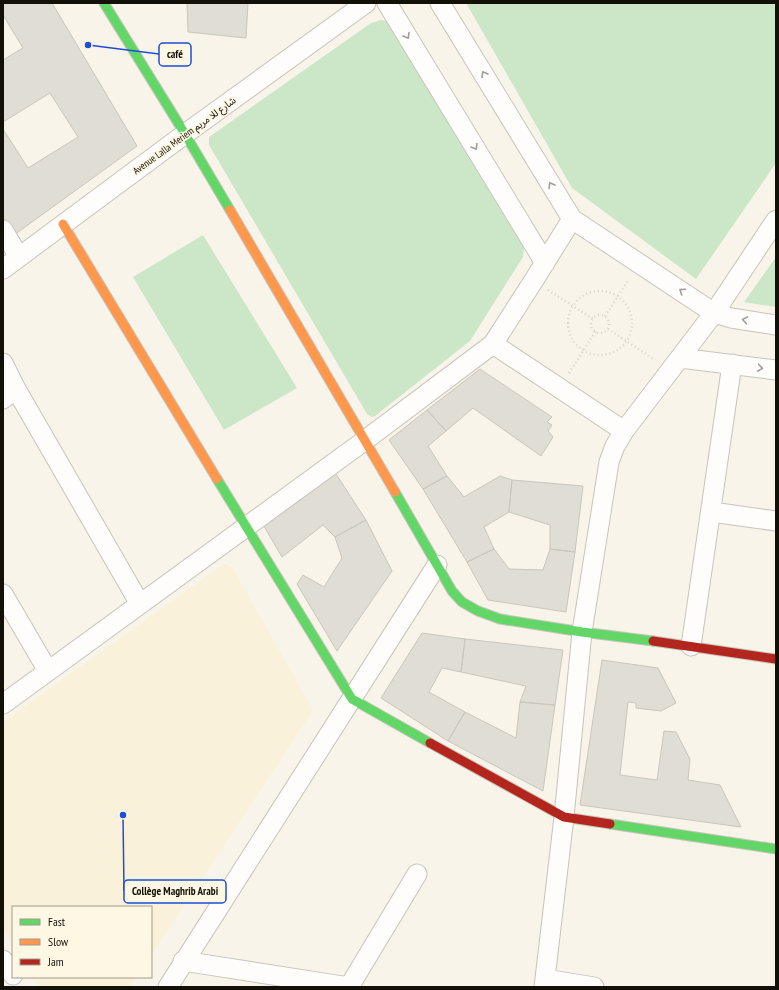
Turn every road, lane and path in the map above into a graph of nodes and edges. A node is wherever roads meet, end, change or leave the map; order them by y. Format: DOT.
graph roads {
  1 [pos="104,3"];
  2 [pos="366,3"];
  3 [pos="387,3"];
  4 [pos="440,3"];
  5 [pos="185,134"];
  6 [pos="572,218"];
  7 [pos="776,220"];
  8 [pos="63,224"];
  9 [pos="3,230"];
  10 [pos="19,257"];
  11 [pos="545,263"];
  12 [pos="639,263"];
  13 [pos="3,269"];
  14 [pos="534,280"];
  15 [pos="618,297"];
  16 [pos="574,306"];
  17 [pos="714,313"];
  18 [pos="605,316"];
  19 [pos="593,319"];
  20 [pos="776,325"];
  21 [pos="608,329"];
  22 [pos="596,331"];
  23 [pos="627,341"];
  24 [pos="493,344"];
  25 [pos="584,350"];
  26 [pos="3,363"];
  27 [pos="675,364"];
  28 [pos="732,364"];
  29 [pos="776,370"];
  30 [pos="559,388"];
  31 [pos="10,394"];
  32 [pos="624,431"];
  33 [pos="364,441"];
  34 [pos="712,512"];
  35 [pos="776,521"];
  36 [pos="246,527"];
  37 [pos="437,565"];
  38 [pos="3,594"];
  39 [pos="140,604"];
  40 [pos="582,632"];
  41 [pos="691,646"];
  42 [pos="776,659"];
  43 [pos="48,671"];
  44 [pos="352,699"];
  45 [pos="3,704"];
  46 [pos="564,817"];
  47 [pos="776,849"];
  48 [pos="417,874"];
  49 [pos="3,960"];
  50 [pos="183,961"];
  51 [pos="12,973"];
  52 [pos="15,978"];
  53 [pos="544,983"];
  54 [pos="21,987"];
  55 [pos="168,987"];
  56 [pos="594,987"];
  1 -- 5 [label="street"];
  2 -- 5 [label="street, Avenue Lalla Meriem شارع للا مريم"];
  3 -- 11 [label="street, one-way"];
  6 -- 4 [label="street, one-way"];
  5 -- 8 [label="street, Avenue Lalla Meriem شارع للا مريم"];
  5 -- 33 [label="street"];
  6 -- 11 [label="street"];
  6 -- 12 [label="street"];
  7 -- 17 [label="street"];
  8 -- 10 [label="street, Avenue Lalla Meriem شارع للا مريم"];
  8 -- 36 [label="street"];
  9 -- 10 [label="street"];
  10 -- 13 [label="street, Avenue Lalla Meriem شارع للا مريم"];
  11 -- 14 [label="street"];
  12 -- 15 [label="path"];
  17 -- 12 [label="street, one-way"];
  14 -- 16 [label="path"];
  14 -- 24 [label="street"];
  15 -- 16 [label="path"];
  15 -- 18 [label="path"];
  15 -- 23 [label="path"];
  16 -- 19 [label="path"];
  16 -- 25 [label="path"];
  20 -- 17 [label="street, one-way"];
  17 -- 27 [label="street"];
  18 -- 19 [label="path"];
  18 -- 21 [label="path"];
  19 -- 22 [label="path"];
  21 -- 22 [label="path"];
  21 -- 23 [label="path"];
  22 -- 25 [label="path"];
  23 -- 25 [label="path"];
  23 -- 27 [label="path"];
  24 -- 30 [label="street"];
  24 -- 33 [label="street"];
  25 -- 30 [label="path"];
  26 -- 31 [label="street"];
  27 -- 28 [label="street"];
  27 -- 32 [label="street"];
  28 -- 29 [label="street, one-way"];
  28 -- 34 [label="street"];
  30 -- 32 [label="street"];
  31 -- 39 [label="street"];
  32 -- 40 [label="street"];
  33 -- 36 [label="street"];
  33 -- 37 [label="street"];
  34 -- 35 [label="street"];
  34 -- 41 [label="street"];
  36 -- 39 [label="street"];
  36 -- 44 [label="street"];
  37 -- 40 [label="street"];
  37 -- 44 [label="street"];
  38 -- 43 [label="street"];
  39 -- 43 [label="street"];
  40 -- 41 [label="street"];
  40 -- 46 [label="street"];
  41 -- 42 [label="street"];
  43 -- 45 [label="street"];
  44 -- 46 [label="street"];
  44 -- 50 [label="street"];
  46 -- 47 [label="street"];
  46 -- 53 [label="street"];
  48 -- 50 [label="street"];
  49 -- 51 [label="street"];
  50 -- 55 [label="street"];
  52 -- 54 [label="street"];
  53 -- 56 [label="street"];
}
